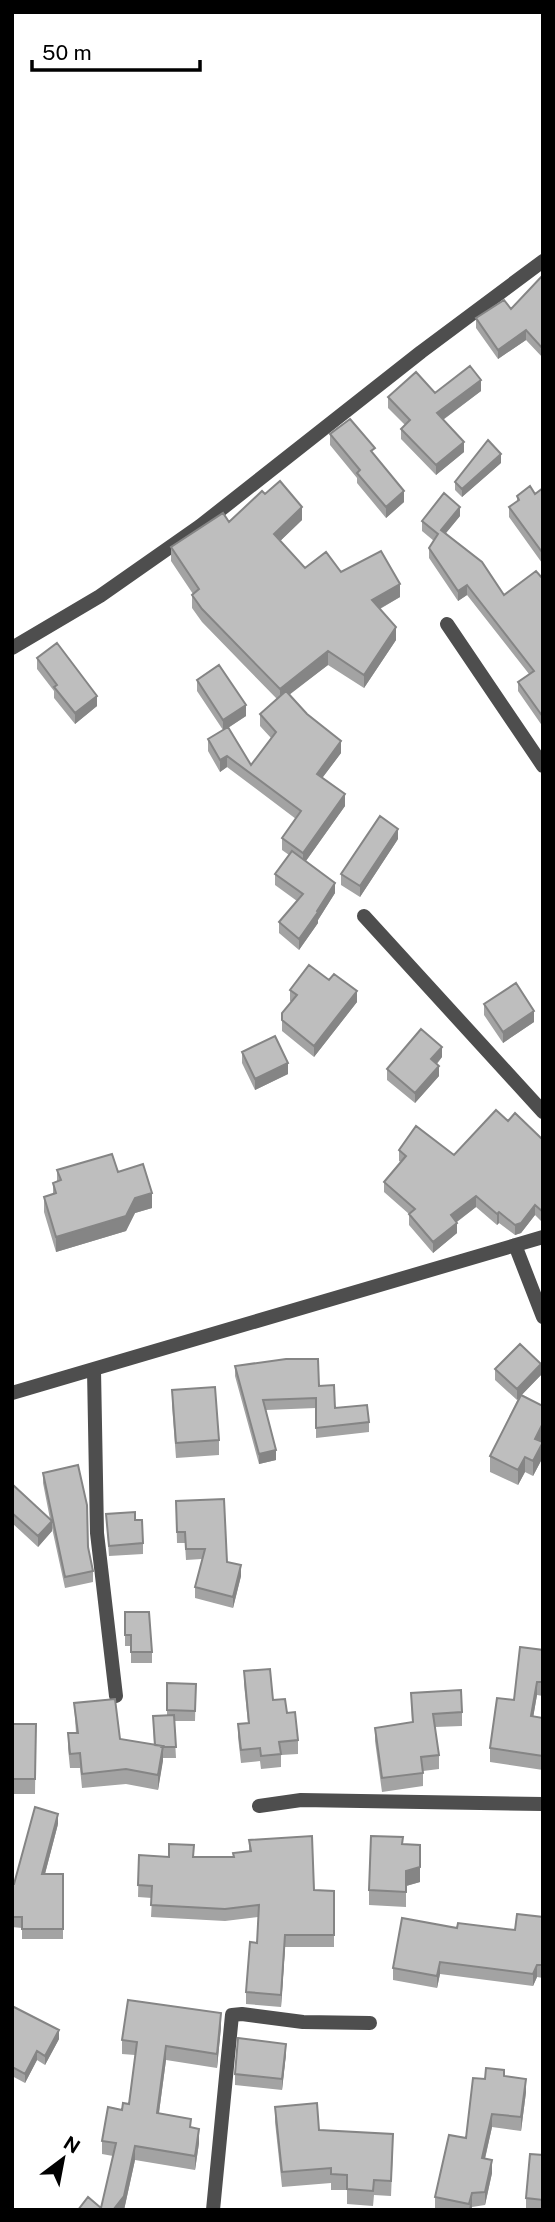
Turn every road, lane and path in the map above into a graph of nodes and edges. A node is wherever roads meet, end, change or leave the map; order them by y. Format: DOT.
graph roads {
  1 [pos="543,261"];
  2 [pos="447,624"];
  3 [pos="12,648"];
  4 [pos="543,766"];
  5 [pos="364,916"];
  6 [pos="543,1112"];
  7 [pos="543,1237"];
  8 [pos="515,1245"];
  9 [pos="543,1317"];
  10 [pos="94,1370"];
  11 [pos="12,1394"];
  12 [pos="116,1696"];
  13 [pos="543,1804"];
  14 [pos="259,1807"];
  15 [pos="370,2023"];
  16 [pos="213,2210"];
  1 -- 3 [label="street"];
  2 -- 4 [label="street"];
  5 -- 6 [label="street"];
  7 -- 8 [label="street"];
  8 -- 9 [label="street"];
  8 -- 10 [label="street"];
  10 -- 11 [label="street"];
  10 -- 12 [label="street"];
  13 -- 14 [label="street"];
  15 -- 16 [label="street"];
}
